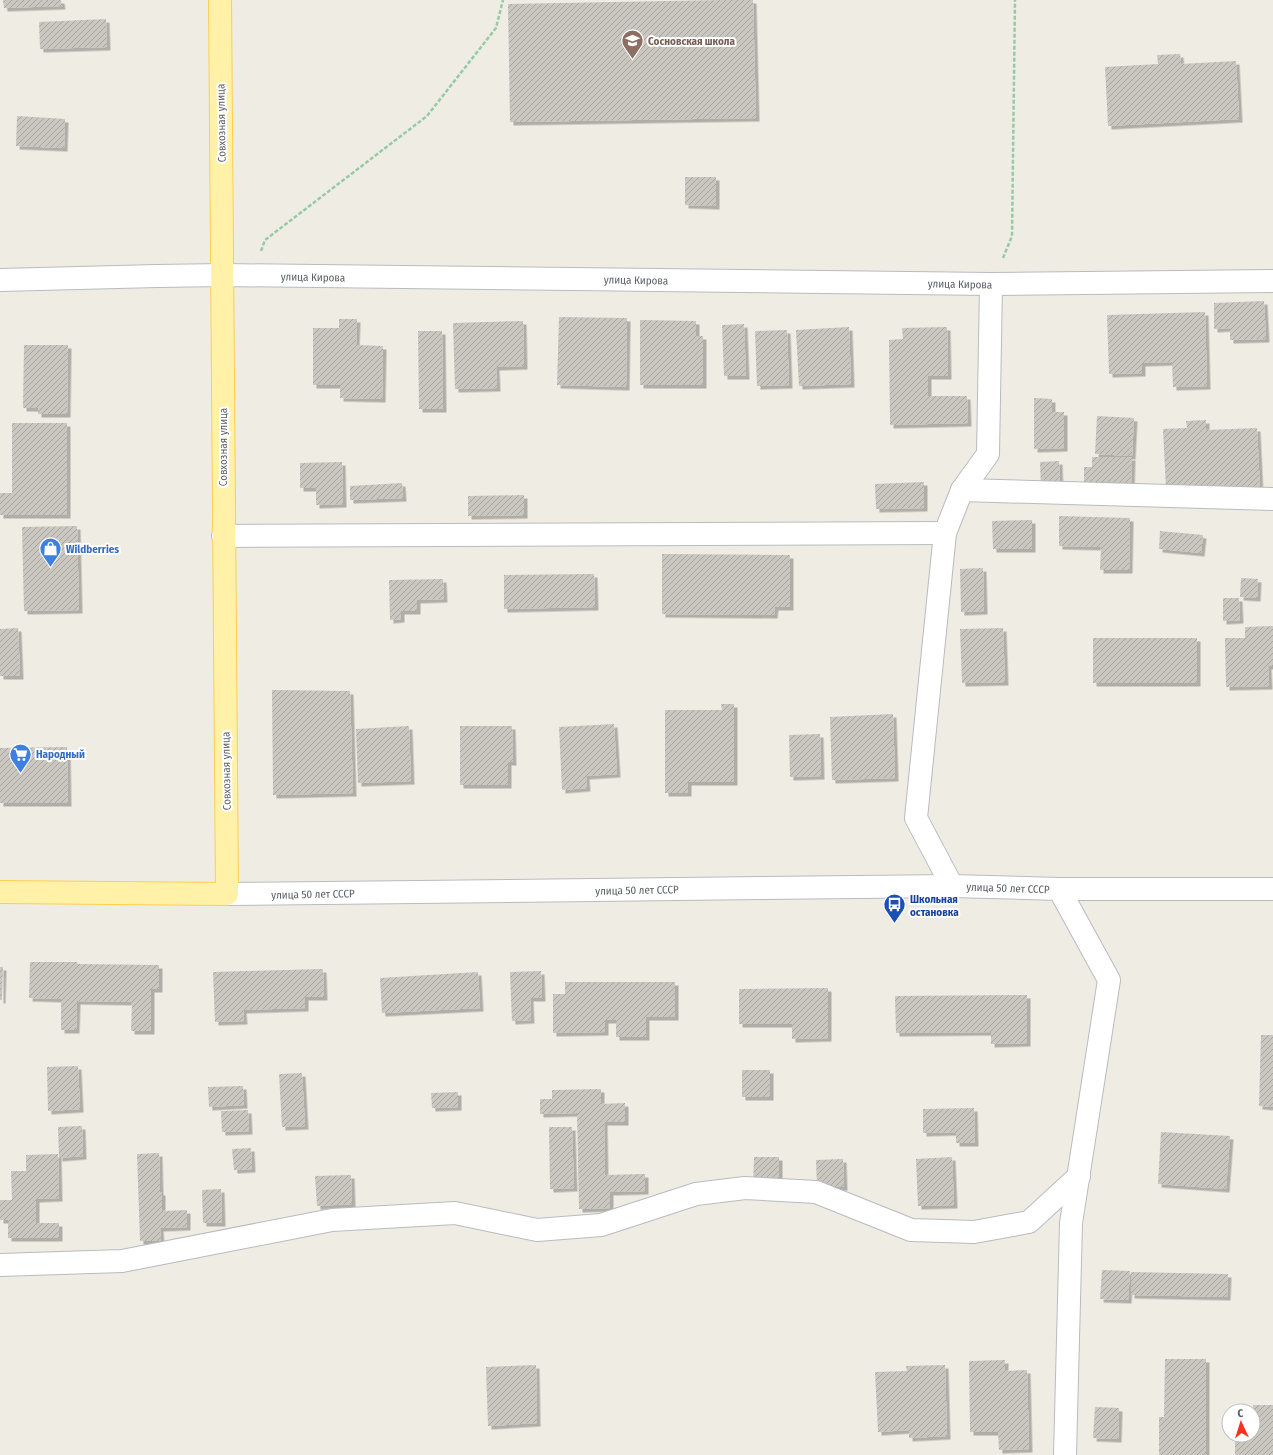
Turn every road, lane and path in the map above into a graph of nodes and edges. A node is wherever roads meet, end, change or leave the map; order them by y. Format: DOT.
graph roads {
  1 [pos="220,0"];
  2 [pos="503,0"];
  3 [pos="1015,0"];
  4 [pos="223,275"];
  5 [pos="253,276"];
  6 [pos="0,280"];
  7 [pos="1273,281"];
  8 [pos="992,284"];
  9 [pos="962,490"];
  10 [pos="1273,499"];
  11 [pos="946,532"];
  12 [pos="223,536"];
  13 [pos="952,886"];
  14 [pos="1059,889"];
  15 [pos="1273,889"];
  16 [pos="0,892"];
  17 [pos="227,894"];
  18 [pos="1079,1176"];
  19 [pos="0,1265"];
  20 [pos="1065,1455"];
  1 -- 4 [label="main road, Совхозная улица"];
  2 -- 5 [label="path"];
  3 -- 8 [label="path"];
  4 -- 5 [label="street, улица Кирова"];
  4 -- 6 [label="street, улица Кирова"];
  4 -- 12 [label="main road, Совхозная улица"];
  5 -- 8 [label="street, улица Кирова"];
  7 -- 8 [label="street, улица Кирова"];
  8 -- 9 [label="street"];
  9 -- 10 [label="street"];
  9 -- 11 [label="street"];
  11 -- 12 [label="street"];
  11 -- 13 [label="street"];
  12 -- 17 [label="main road, Совхозная улица"];
  13 -- 14 [label="street, улица 50 лет СССР"];
  13 -- 17 [label="street, улица 50 лет СССР"];
  14 -- 15 [label="street, улица 50 лет СССР"];
  14 -- 18 [label="street"];
  16 -- 17 [label="main road, улица 50 лет СССР"];
  18 -- 19 [label="street"];
  18 -- 20 [label="street"];
}
